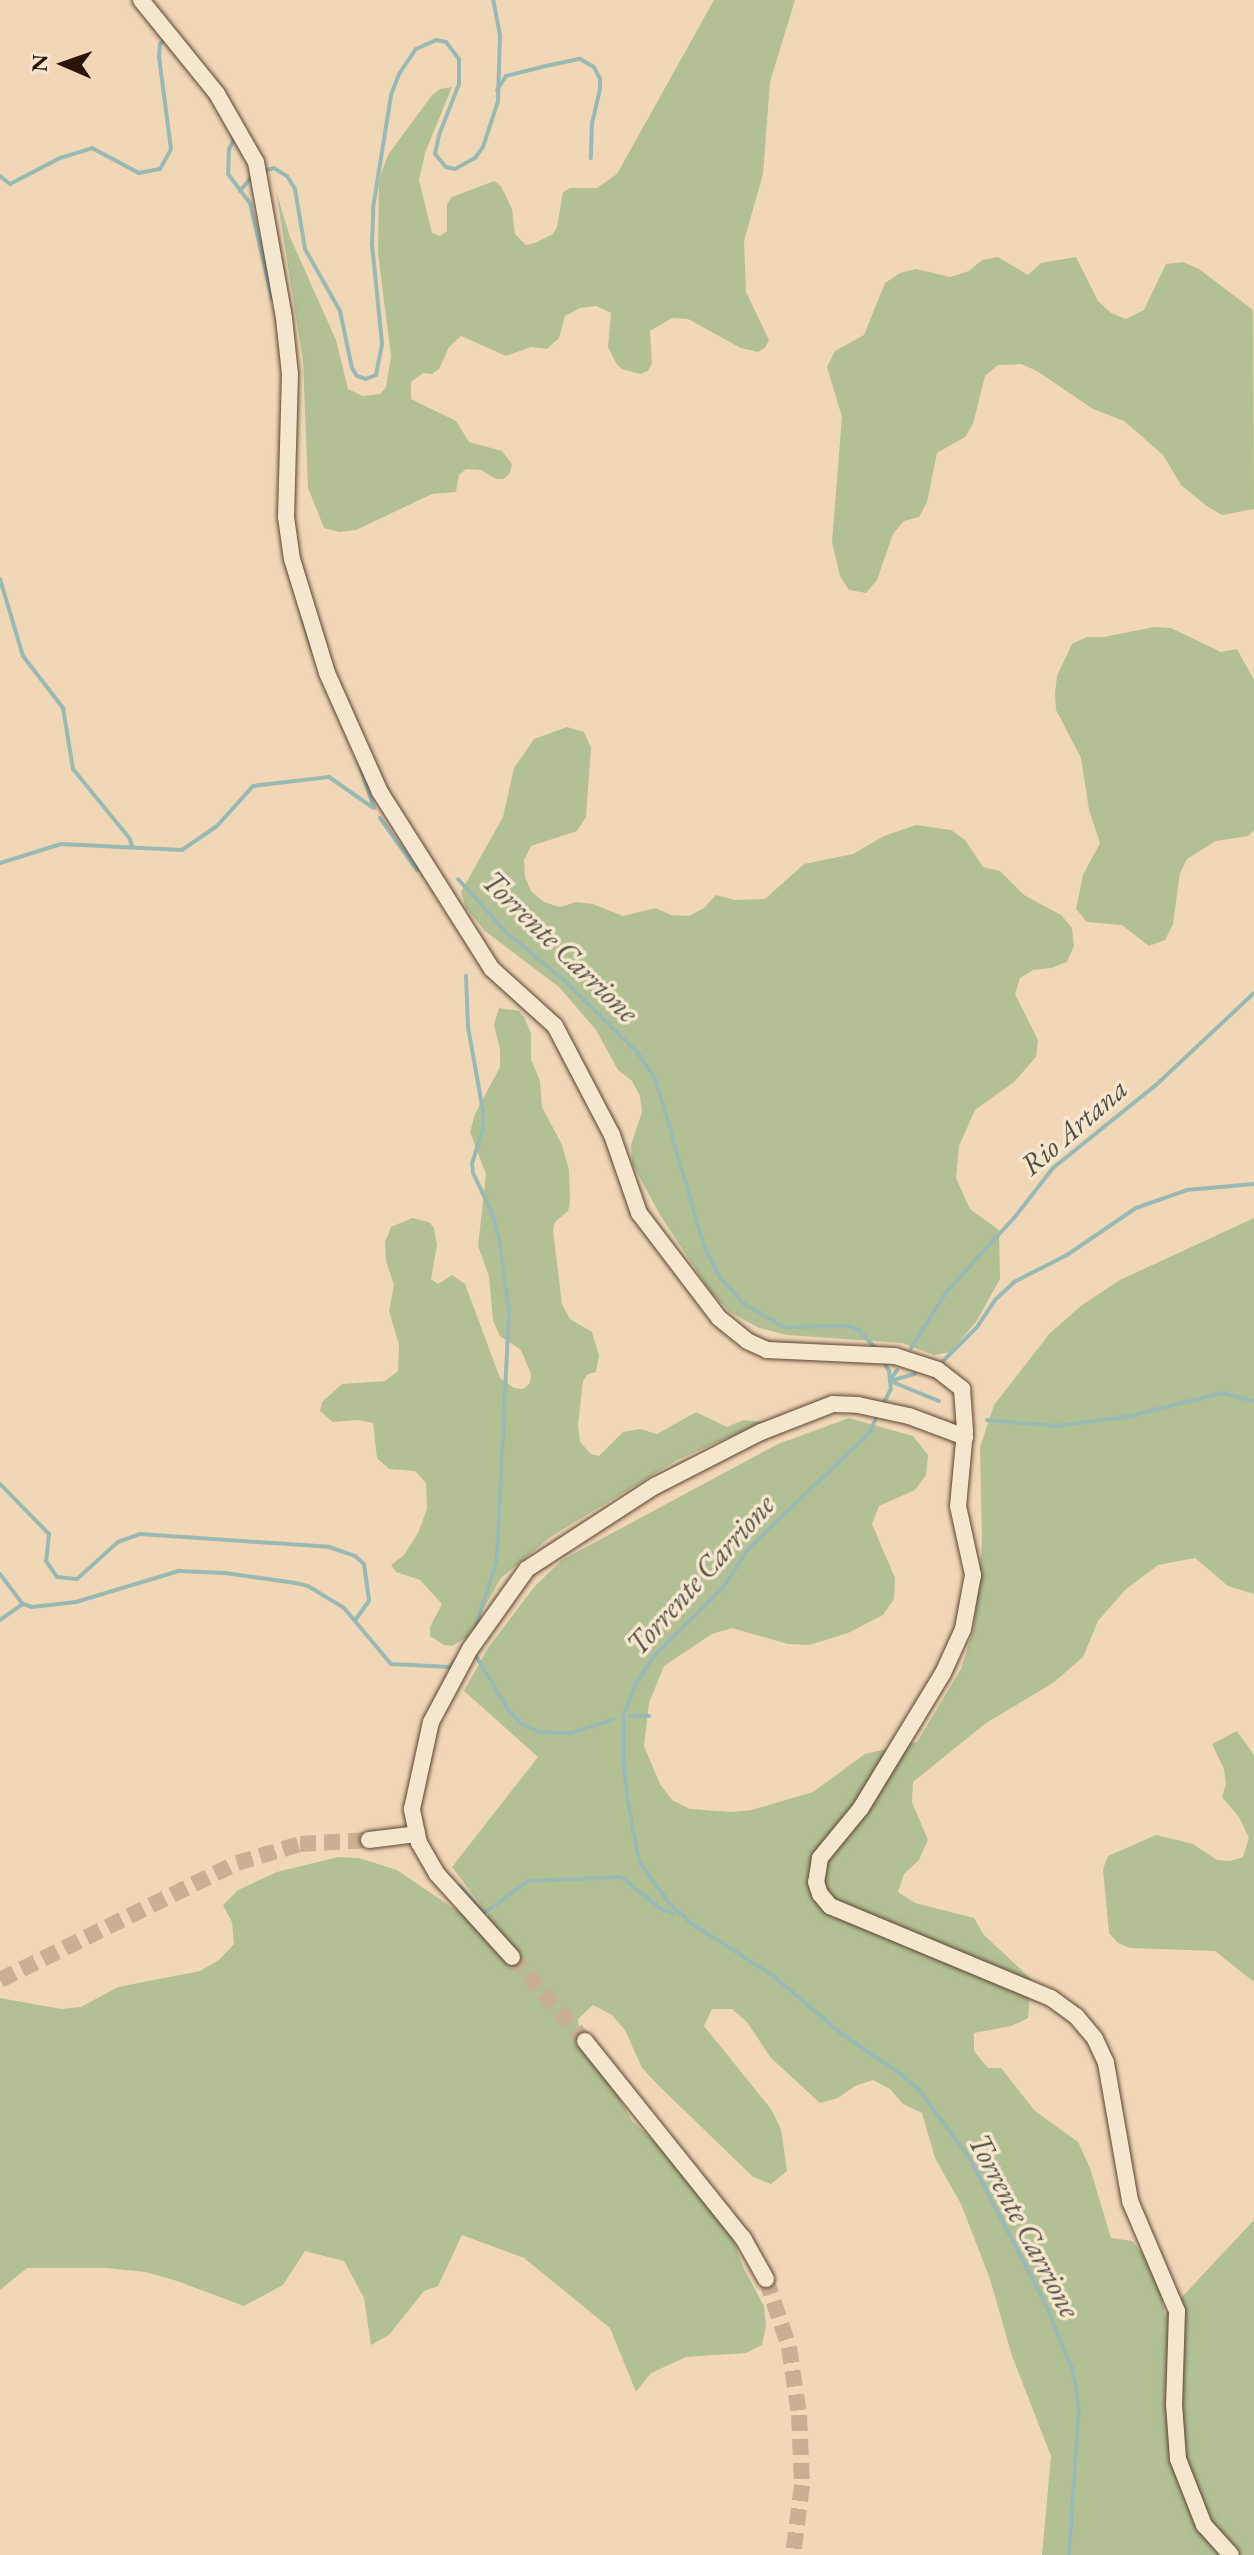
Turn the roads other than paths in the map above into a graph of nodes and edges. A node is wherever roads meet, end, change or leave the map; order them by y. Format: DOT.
graph roads {
  1 [pos="141,0"];
  2 [pos="965,1437"];
  3 [pos="417,1834"];
  4 [pos="369,1840"];
  5 [pos="512,1957"];
  6 [pos="585,2041"];
  7 [pos="766,2279"];
  8 [pos="1231,2555"];
  1 -- 2 [label="street"];
  2 -- 3 [label="street"];
  2 -- 8 [label="street"];
  3 -- 4 [label="street"];
  3 -- 5 [label="street"];
  6 -- 7 [label="street"];
}
